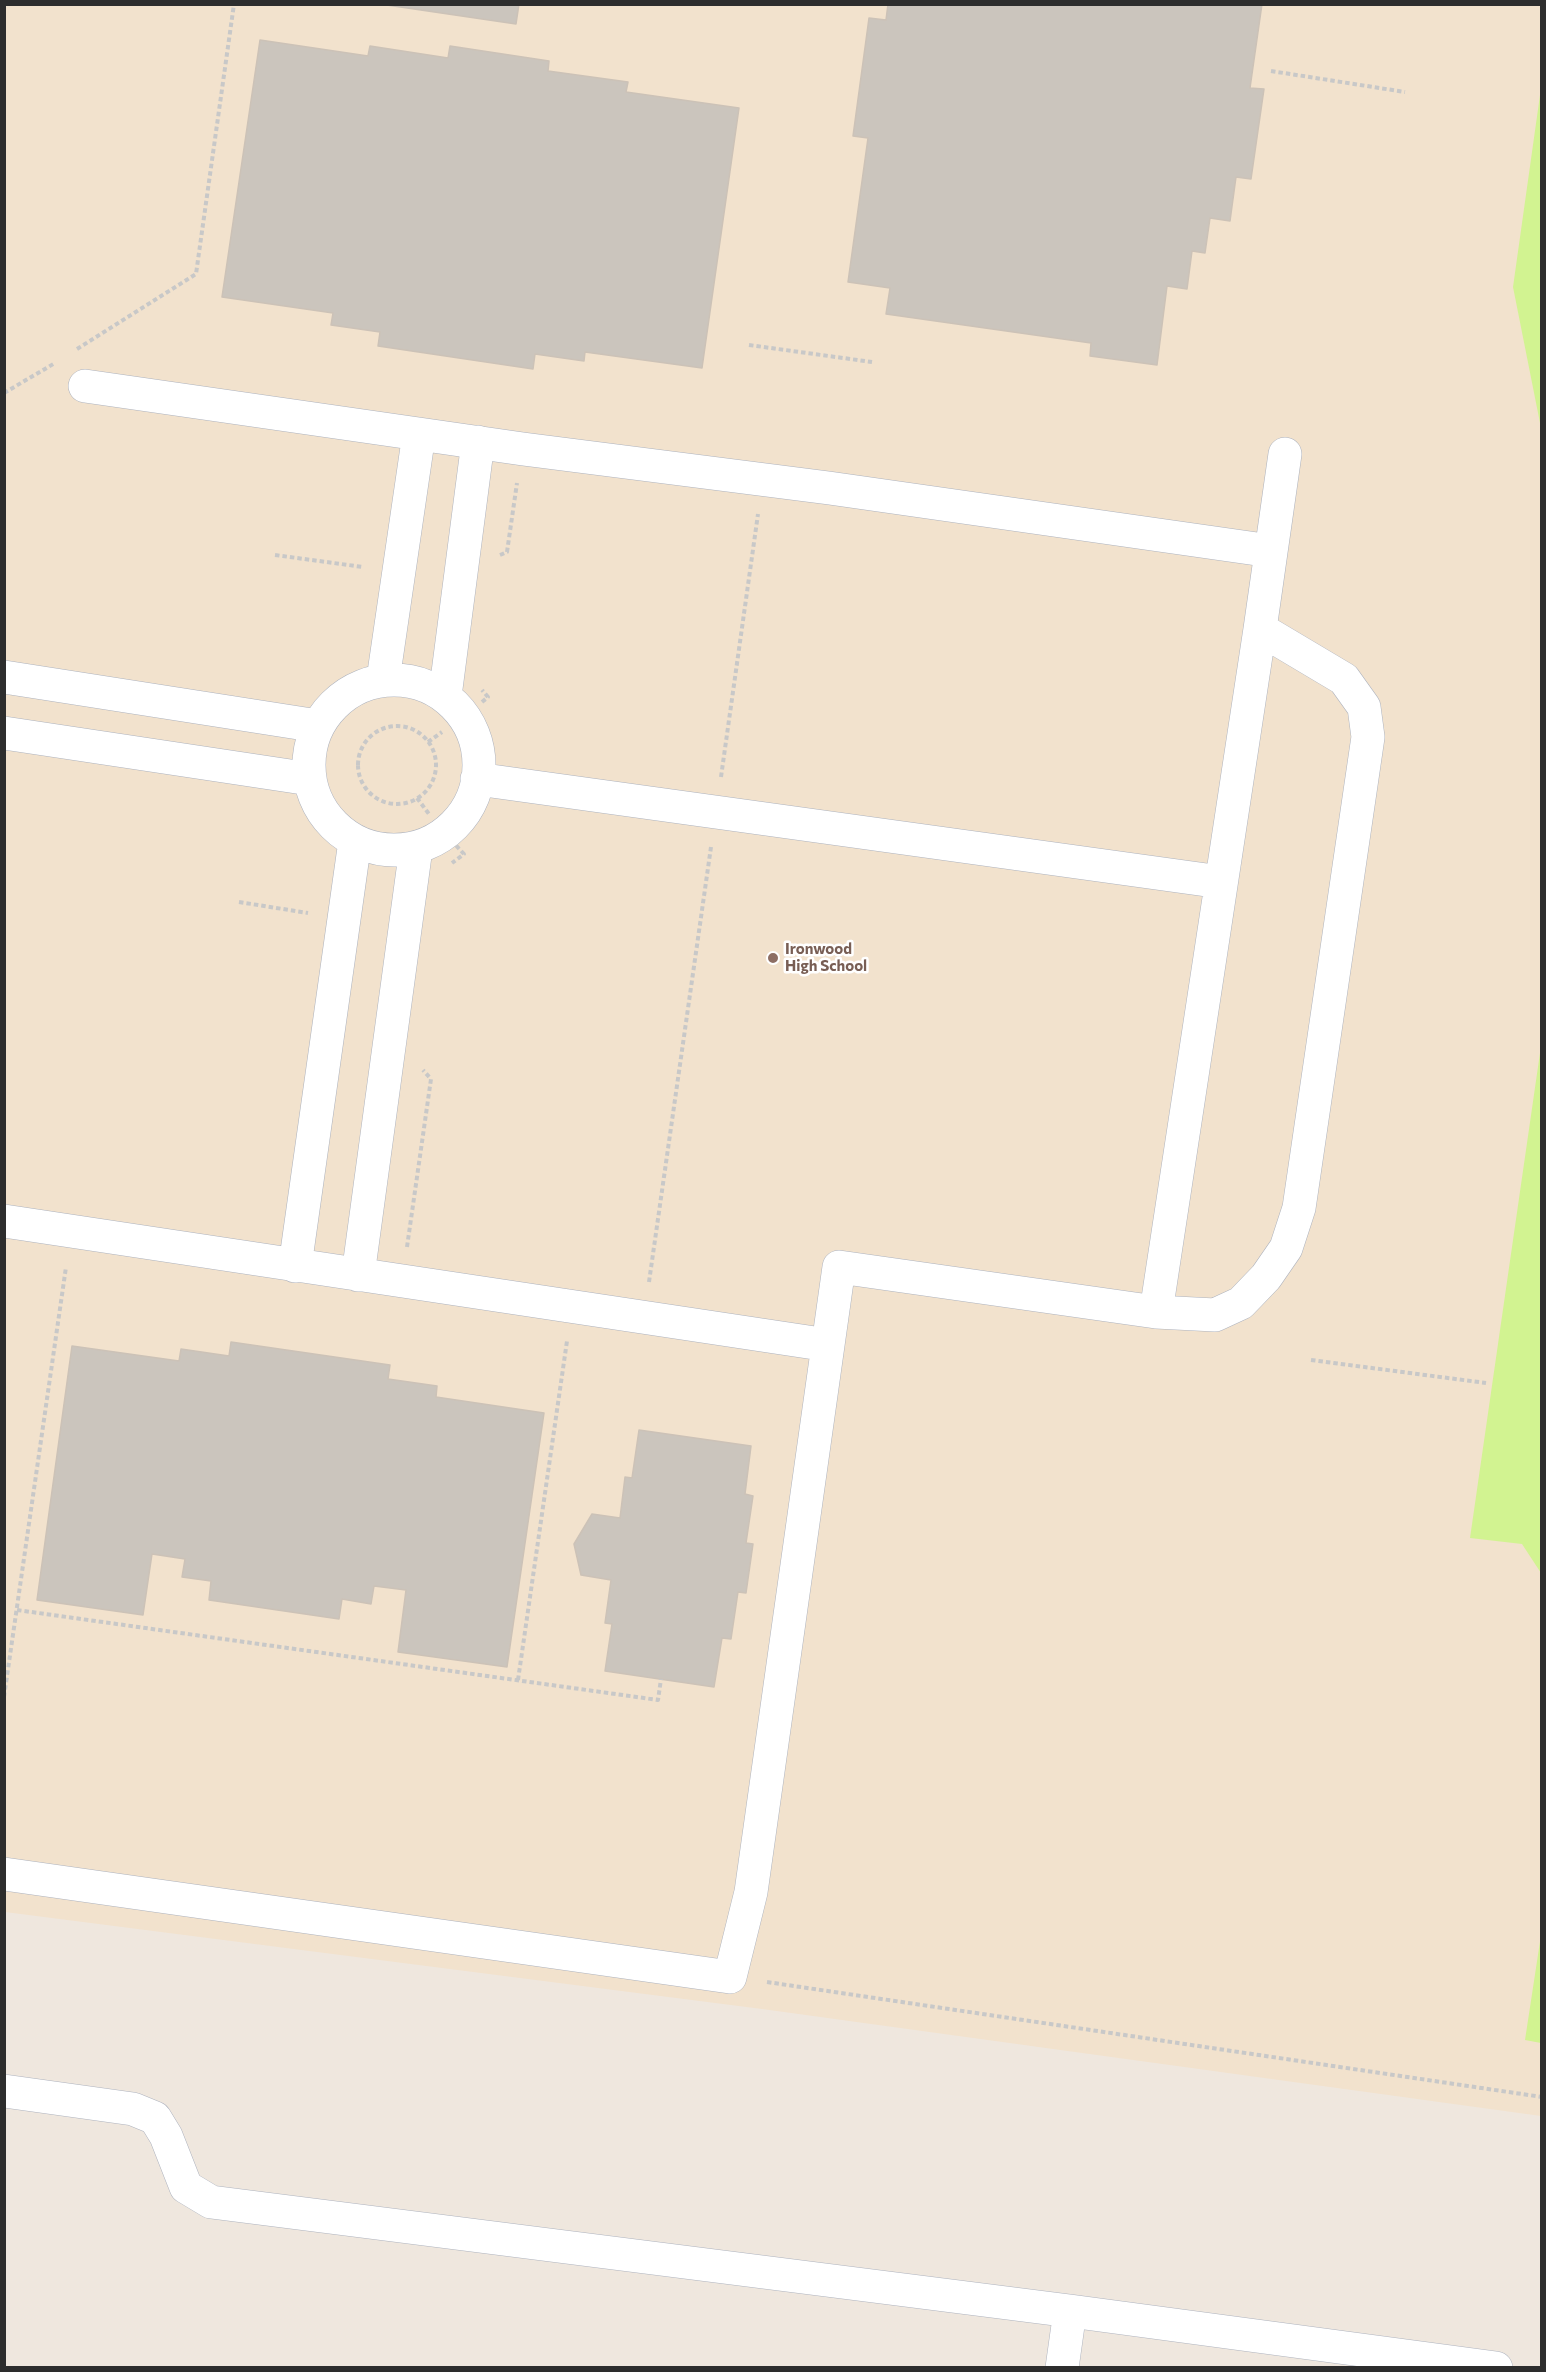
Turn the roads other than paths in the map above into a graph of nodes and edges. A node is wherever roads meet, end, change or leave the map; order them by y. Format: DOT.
graph roads {
  1 [pos="85,386"];
  2 [pos="418,434"];
  3 [pos="478,442"];
  4 [pos="1285,454"];
  5 [pos="1271,551"];
  6 [pos="1260,629"];
  7 [pos="4,677"];
  8 [pos="383,680"];
  9 [pos="445,696"];
  10 [pos="318,726"];
  11 [pos="4,733"];
  12 [pos="310,779"];
  13 [pos="477,779"];
  14 [pos="355,841"];
  15 [pos="416,848"];
  16 [pos="1221,882"];
  17 [pos="4,1221"];
  18 [pos="295,1266"];
  19 [pos="358,1275"];
  20 [pos="1156,1312"];
  21 [pos="828,1345"];
  22 [pos="4,1874"];
  23 [pos="4,2091"];
  24 [pos="1070,2311"];
  25 [pos="1062,2367"];
  26 [pos="1496,2367"];
  1 -- 2 [label="street"];
  2 -- 3 [label="street"];
  2 -- 8 [label="street"];
  3 -- 5 [label="street"];
  3 -- 9 [label="street"];
  4 -- 5 [label="street"];
  5 -- 6 [label="street"];
  6 -- 16 [label="street"];
  6 -- 20 [label="street"];
  7 -- 10 [label="street"];
  8 -- 9 [label="street"];
  8 -- 10 [label="street"];
  9 -- 13 [label="street"];
  10 -- 12 [label="street"];
  11 -- 12 [label="street"];
  12 -- 14 [label="street"];
  13 -- 15 [label="street"];
  13 -- 16 [label="street"];
  14 -- 15 [label="street"];
  14 -- 18 [label="street"];
  15 -- 19 [label="street"];
  16 -- 20 [label="street"];
  17 -- 18 [label="street"];
  18 -- 19 [label="street"];
  19 -- 21 [label="street"];
  20 -- 21 [label="street"];
  21 -- 22 [label="street"];
  23 -- 24 [label="street"];
  24 -- 25 [label="street"];
  24 -- 26 [label="street"];
}
